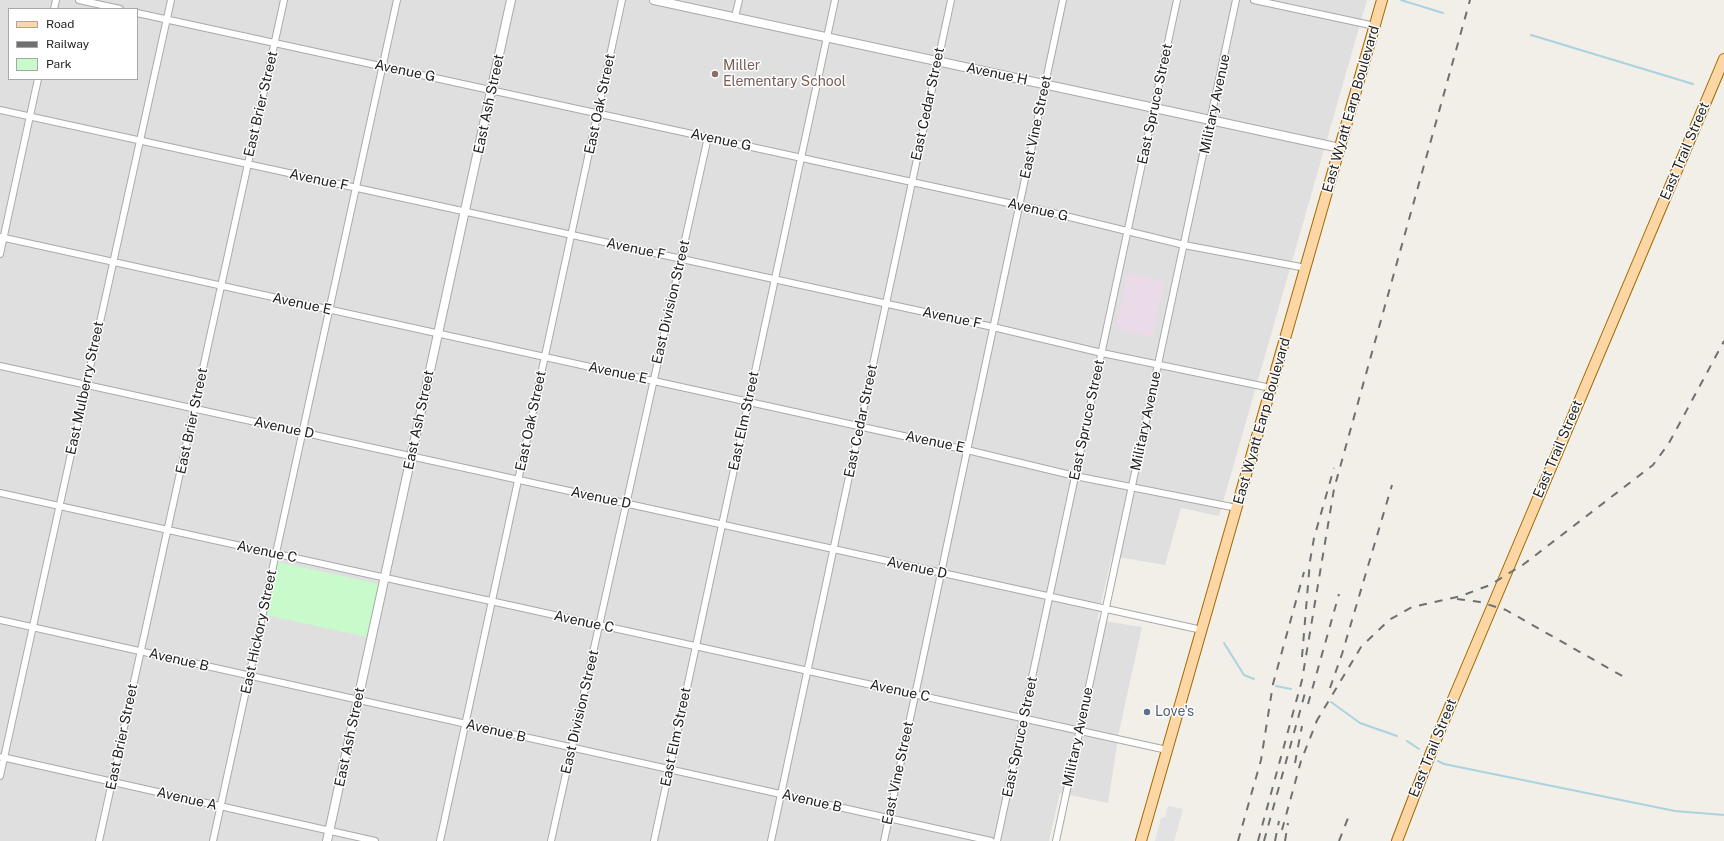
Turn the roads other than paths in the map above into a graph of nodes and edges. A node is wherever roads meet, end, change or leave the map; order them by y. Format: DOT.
graph roads {
  1 [pos="79,0"];
  2 [pos="170,0"];
  3 [pos="284,0"];
  4 [pos="397,0"];
  5 [pos="512,0"];
  6 [pos="622,0"];
  7 [pos="654,0"];
  8 [pos="739,0"];
  9 [pos="835,0"];
  10 [pos="950,0"];
  11 [pos="1063,0"];
  12 [pos="1177,0"];
  13 [pos="1236,0"];
  14 [pos="1254,0"];
  15 [pos="1382,0"];
  16 [pos="115,8"];
  17 [pos="138,13"];
  18 [pos="735,17"];
  19 [pos="166,19"];
  20 [pos="1375,26"];
  21 [pos="827,37"];
  22 [pos="275,43"];
  23 [pos="1724,59"];
  24 [pos="938,61"];
  25 [pos="382,66"];
  26 [pos="38,80"];
  27 [pos="1045,84"];
  28 [pos="492,90"];
  29 [pos="1154,108"];
  30 [pos="0,110"];
  31 [pos="598,113"];
  32 [pos="30,117"];
  33 [pos="1211,120"];
  34 [pos="708,137"];
  35 [pos="140,141"];
  36 [pos="1340,148"];
  37 [pos="801,158"];
  38 [pos="248,164"];
  39 [pos="912,182"];
  40 [pos="356,188"];
  41 [pos="1020,205"];
  42 [pos="465,212"];
  43 [pos="1127,231"];
  44 [pos="571,235"];
  45 [pos="2,238"];
  46 [pos="1184,245"];
  47 [pos="0,254"];
  48 [pos="681,259"];
  49 [pos="113,262"];
  50 [pos="1306,268"];
  51 [pos="775,280"];
  52 [pos="221,286"];
  53 [pos="886,304"];
  54 [pos="329,310"];
  55 [pos="993,327"];
  56 [pos="438,334"];
  57 [pos="1102,353"];
  58 [pos="545,357"];
  59 [pos="1158,365"];
  60 [pos="0,366"];
  61 [pos="654,381"];
  62 [pos="86,384"];
  63 [pos="1271,388"];
  64 [pos="749,402"];
  65 [pos="194,408"];
  66 [pos="859,426"];
  67 [pos="303,432"];
  68 [pos="967,450"];
  69 [pos="412,456"];
  70 [pos="1074,476"];
  71 [pos="519,480"];
  72 [pos="1132,488"];
  73 [pos="0,493"];
  74 [pos="626,504"];
  75 [pos="59,506"];
  76 [pos="1237,508"];
  77 [pos="722,525"];
  78 [pos="168,530"];
  79 [pos="833,549"];
  80 [pos="276,554"];
  81 [pos="941,573"];
  82 [pos="385,578"];
  83 [pos="1050,597"];
  84 [pos="492,601"];
  85 [pos="1106,609"];
  86 [pos="0,620"];
  87 [pos="599,625"];
  88 [pos="33,628"];
  89 [pos="1202,630"];
  90 [pos="696,646"];
  91 [pos="141,652"];
  92 [pos="807,671"];
  93 [pos="249,676"];
  94 [pos="915,695"];
  95 [pos="358,700"];
  96 [pos="1024,718"];
  97 [pos="466,724"];
  98 [pos="1080,731"];
  99 [pos="572,748"];
  100 [pos="1167,750"];
  101 [pos="2,757"];
  102 [pos="669,769"];
  103 [pos="0,776"];
  104 [pos="112,781"];
  105 [pos="781,794"];
  106 [pos="221,807"];
  107 [pos="889,818"];
  108 [pos="330,830"];
  109 [pos="99,841"];
  110 [pos="213,841"];
  111 [pos="327,841"];
  112 [pos="375,841"];
  113 [pos="440,841"];
  114 [pos="551,841"];
  115 [pos="654,841"];
  116 [pos="770,841"];
  117 [pos="884,841"];
  118 [pos="991,841"];
  119 [pos="997,841"];
  120 [pos="1056,841"];
  121 [pos="1141,841"];
  122 [pos="1397,841"];
  1 -- 16 [label="street"];
  2 -- 19 [label="street, East Mulberry Street"];
  3 -- 22 [label="street, East Brier Street"];
  4 -- 25 [label="street, East Hickory Street"];
  5 -- 28 [label="street, East Ash Street"];
  6 -- 31 [label="street, East Oak Street"];
  7 -- 18 [label="street, Avenue H"];
  8 -- 18 [label="street"];
  9 -- 21 [label="street, East Elm Street"];
  10 -- 24 [label="street, East Cedar Street"];
  11 -- 27 [label="street, East Vine Street"];
  12 -- 29 [label="street, East Spruce Street"];
  13 -- 33 [label="street, Military Avenue"];
  14 -- 20 [label="street"];
  15 -- 20 [label="main road, East Wyatt Earp Boulevard"];
  17 -- 19 [label="street, Avenue G"];
  18 -- 21 [label="street, Avenue H"];
  19 -- 22 [label="street, Avenue G"];
  19 -- 35 [label="street, East Mulberry Street"];
  20 -- 36 [label="main road, East Wyatt Earp Boulevard"];
  21 -- 24 [label="street, Avenue H"];
  21 -- 37 [label="street, East Elm Street"];
  22 -- 25 [label="street, Avenue G"];
  22 -- 38 [label="street, East Brier Street"];
  23 -- 122 [label="main road, East Trail Street"];
  24 -- 27 [label="street, Avenue H"];
  24 -- 39 [label="street, East Cedar Street"];
  25 -- 28 [label="street, Avenue G"];
  25 -- 40 [label="street, East Hickory Street"];
  26 -- 32 [label="street"];
  27 -- 29 [label="street, Avenue H"];
  27 -- 41 [label="street, East Vine Street"];
  28 -- 31 [label="street, Avenue G"];
  28 -- 42 [label="street, East Ash Street"];
  29 -- 33 [label="street, Avenue H"];
  29 -- 43 [label="street, East Spruce Street"];
  30 -- 32 [label="street, Avenue F"];
  31 -- 34 [label="street, Avenue G"];
  31 -- 44 [label="street, East Oak Street"];
  32 -- 35 [label="street, Avenue F"];
  32 -- 45 [label="street"];
  33 -- 36 [label="street, Avenue H"];
  33 -- 46 [label="street, Military Avenue"];
  34 -- 37 [label="street, Avenue G"];
  34 -- 48 [label="street, East Division Street"];
  35 -- 38 [label="street, Avenue F"];
  35 -- 49 [label="street, East Mulberry Street"];
  36 -- 50 [label="main road, East Wyatt Earp Boulevard"];
  37 -- 39 [label="street, Avenue G"];
  37 -- 51 [label="street, East Elm Street"];
  38 -- 40 [label="street, Avenue F"];
  38 -- 52 [label="street, East Brier Street"];
  39 -- 41 [label="street, Avenue G"];
  39 -- 53 [label="street, East Cedar Street"];
  40 -- 42 [label="street, Avenue F"];
  40 -- 54 [label="street, East Hickory Street"];
  41 -- 43 [label="street, Avenue G"];
  41 -- 55 [label="street, East Vine Street"];
  42 -- 44 [label="street, Avenue F"];
  42 -- 56 [label="street, East Ash Street"];
  43 -- 46 [label="street, Avenue G"];
  43 -- 57 [label="street, East Spruce Street"];
  44 -- 48 [label="street, Avenue F"];
  44 -- 58 [label="street, East Oak Street"];
  45 -- 47 [label="street"];
  45 -- 49 [label="street, Avenue E"];
  46 -- 50 [label="street, Avenue G"];
  46 -- 59 [label="street, Military Avenue"];
  48 -- 51 [label="street, Avenue F"];
  48 -- 61 [label="street, East Division Street"];
  49 -- 52 [label="street, Avenue E"];
  49 -- 62 [label="street, East Mulberry Street"];
  50 -- 63 [label="main road, East Wyatt Earp Boulevard"];
  51 -- 53 [label="street, Avenue F"];
  51 -- 64 [label="street, East Elm Street"];
  52 -- 54 [label="street, Avenue E"];
  52 -- 65 [label="street, East Brier Street"];
  53 -- 55 [label="street, Avenue F"];
  53 -- 66 [label="street, East Cedar Street"];
  54 -- 56 [label="street, Avenue E"];
  54 -- 67 [label="street, East Hickory Street"];
  55 -- 57 [label="street, Avenue F"];
  55 -- 68 [label="street, East Vine Street"];
  56 -- 58 [label="street, Avenue E"];
  56 -- 69 [label="street, East Ash Street"];
  57 -- 59 [label="street, Avenue F"];
  57 -- 70 [label="street, East Spruce Street"];
  58 -- 61 [label="street, Avenue E"];
  58 -- 71 [label="street, East Oak Street"];
  59 -- 63 [label="street, Avenue F"];
  59 -- 72 [label="street, Military Avenue"];
  60 -- 62 [label="street, Avenue D"];
  61 -- 64 [label="street, Avenue E"];
  61 -- 74 [label="street, East Division Street"];
  62 -- 65 [label="street, Avenue D"];
  62 -- 75 [label="street, East Mulberry Street"];
  63 -- 76 [label="main road, East Wyatt Earp Boulevard"];
  64 -- 66 [label="street, Avenue E"];
  64 -- 77 [label="street, East Elm Street"];
  65 -- 67 [label="street, Avenue D"];
  65 -- 78 [label="street, East Brier Street"];
  66 -- 68 [label="street, Avenue E"];
  66 -- 79 [label="street, East Cedar Street"];
  67 -- 69 [label="street, Avenue D"];
  67 -- 80 [label="street, East Hickory Street"];
  68 -- 70 [label="street, Avenue E"];
  68 -- 81 [label="street, East Vine Street"];
  69 -- 71 [label="street, Avenue D"];
  69 -- 82 [label="street, East Ash Street"];
  70 -- 72 [label="street, Avenue E"];
  70 -- 83 [label="street, East Spruce Street"];
  71 -- 74 [label="street, Avenue D"];
  71 -- 84 [label="street, East Oak Street"];
  72 -- 76 [label="street, Avenue E"];
  72 -- 85 [label="street, Military Avenue"];
  73 -- 75 [label="street, Avenue C"];
  74 -- 77 [label="street, Avenue D"];
  74 -- 87 [label="street, East Division Street"];
  75 -- 78 [label="street, Avenue C"];
  75 -- 88 [label="street, East Mulberry Street"];
  76 -- 89 [label="main road, East Wyatt Earp Boulevard"];
  77 -- 79 [label="street, Avenue D"];
  77 -- 90 [label="street, East Elm Street"];
  78 -- 80 [label="street, Avenue C"];
  78 -- 91 [label="street, East Brier Street"];
  79 -- 81 [label="street, Avenue D"];
  79 -- 92 [label="street, East Cedar Street"];
  80 -- 82 [label="street, Avenue C"];
  80 -- 93 [label="street, East Hickory Street"];
  81 -- 83 [label="street, Avenue D"];
  81 -- 94 [label="street, East Vine Street"];
  82 -- 84 [label="street, Avenue C"];
  82 -- 95 [label="street, East Ash Street"];
  83 -- 85 [label="street, Avenue D"];
  83 -- 96 [label="street, East Spruce Street"];
  84 -- 87 [label="street, Avenue C"];
  84 -- 97 [label="street, East Oak Street"];
  85 -- 89 [label="street, Avenue D"];
  85 -- 98 [label="street, Military Avenue"];
  86 -- 88 [label="street, Avenue B"];
  87 -- 90 [label="street, Avenue C"];
  87 -- 99 [label="street, East Division Street"];
  88 -- 91 [label="street, Avenue B"];
  88 -- 101 [label="street, East Mulberry Street"];
  89 -- 100 [label="main road, East Wyatt Earp Boulevard"];
  90 -- 92 [label="street, Avenue C"];
  90 -- 102 [label="street, East Elm Street"];
  91 -- 93 [label="street, Avenue B"];
  91 -- 104 [label="street, East Brier Street"];
  92 -- 94 [label="street, Avenue C"];
  92 -- 105 [label="street, East Cedar Street"];
  93 -- 95 [label="street, Avenue B"];
  93 -- 106 [label="street, East Hickory Street"];
  94 -- 96 [label="street, Avenue C"];
  94 -- 107 [label="street, East Vine Street"];
  95 -- 97 [label="street, Avenue B"];
  95 -- 108 [label="street, East Ash Street"];
  96 -- 98 [label="street, Avenue C"];
  96 -- 119 [label="street, East Spruce Street"];
  97 -- 99 [label="street, Avenue B"];
  97 -- 113 [label="street, East Oak Street"];
  98 -- 100 [label="street, Avenue C"];
  98 -- 120 [label="street, Military Avenue"];
  99 -- 102 [label="street, Avenue B"];
  99 -- 114 [label="street, East Division Street"];
  100 -- 121 [label="main road, East Wyatt Earp Boulevard"];
  101 -- 103 [label="street, East Mulberry Street"];
  101 -- 104 [label="street, Avenue A"];
  102 -- 105 [label="street, Avenue B"];
  102 -- 115 [label="street, East Elm Street"];
  104 -- 106 [label="street, Avenue A"];
  104 -- 109 [label="street, East Brier Street"];
  105 -- 107 [label="street, Avenue B"];
  105 -- 116 [label="street, East Cedar Street"];
  106 -- 108 [label="street, Avenue A"];
  106 -- 110 [label="street, East Hickory Street"];
  107 -- 117 [label="street, East Vine Street"];
  107 -- 118 [label="street, Avenue B"];
  108 -- 111 [label="street, East Ash Street"];
  108 -- 112 [label="street, Avenue A"];
}
